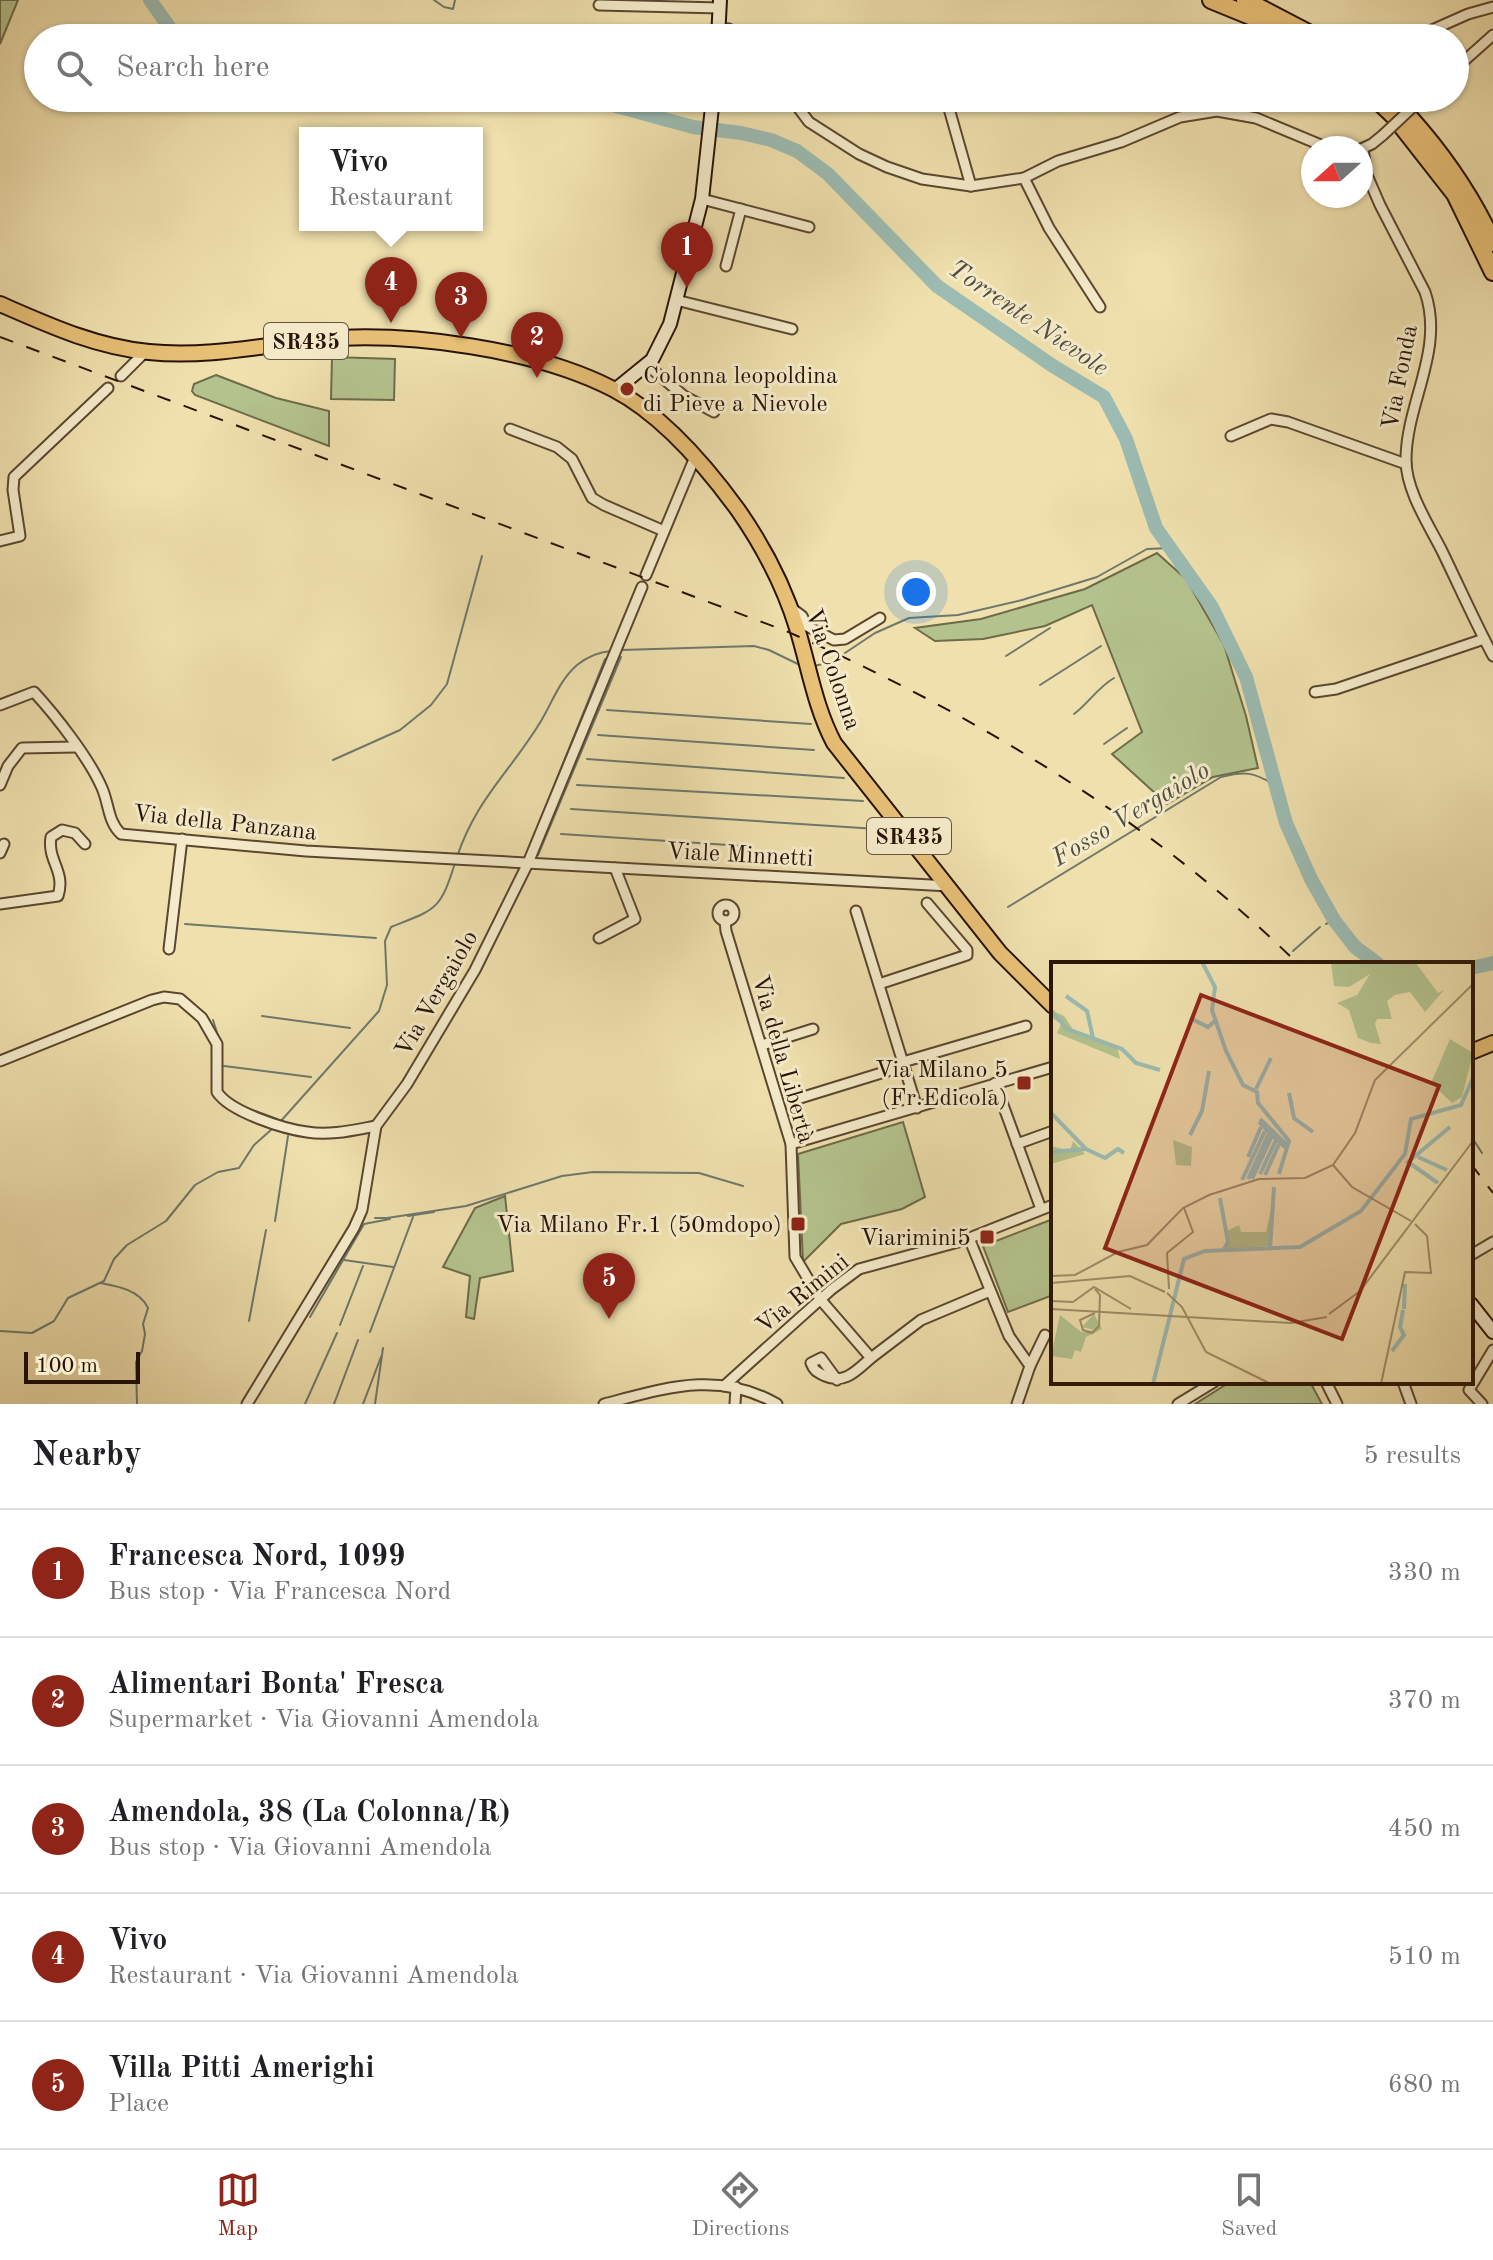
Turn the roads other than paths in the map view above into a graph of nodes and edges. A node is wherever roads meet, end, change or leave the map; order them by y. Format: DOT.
graph roads {
  1 [pos="1211,0"];
  2 [pos="1245,0"];
  3 [pos="720,4"];
  4 [pos="599,5"];
  5 [pos="1493,7"];
  6 [pos="719,24"];
  7 [pos="1269,24"];
  8 [pos="1291,24"];
  9 [pos="1446,24"];
  10 [pos="1493,35"];
  11 [pos="1469,56"];
  12 [pos="711,112"];
  13 [pos="802,112"];
  14 [pos="950,112"];
  15 [pos="1211,112"];
  16 [pos="1223,112"];
  17 [pos="1402,112"];
  18 [pos="1407,112"];
  19 [pos="1407,112"];
  20 [pos="1301,137"];
  21 [pos="1373,142"];
  22 [pos="1024,178"];
  23 [pos="971,186"];
  24 [pos="1373,188"];
  25 [pos="702,199"];
  26 [pos="741,209"];
  27 [pos="809,227"];
  28 [pos="1493,243"];
  29 [pos="726,266"];
  30 [pos="1493,272"];
  31 [pos="676,300"];
  32 [pos="0,304"];
  33 [pos="1100,307"];
  34 [pos="792,329"];
  35 [pos="145,352"];
  36 [pos="647,365"];
  37 [pos="121,376"];
  38 [pos="108,388"];
  39 [pos="615,390"];
  40 [pos="714,412"];
  41 [pos="510,429"];
  42 [pos="1231,436"];
  43 [pos="695,457"];
  44 [pos="1406,464"];
  45 [pos="664,531"];
  46 [pos="0,541"];
  47 [pos="646,575"];
  48 [pos="642,587"];
  49 [pos="880,618"];
  50 [pos="802,627"];
  51 [pos="1484,639"];
  52 [pos="1493,656"];
  53 [pos="1315,692"];
  54 [pos="0,705"];
  55 [pos="76,747"];
  56 [pos="0,785"];
  57 [pos="182,839"];
  58 [pos="85,844"];
  59 [pos="528,863"];
  60 [pos="615,868"];
  61 [pos="949,886"];
  62 [pos="927,903"];
  63 [pos="0,904"];
  64 [pos="856,911"];
  65 [pos="725,921"];
  66 [pos="599,938"];
  67 [pos="169,949"];
  68 [pos="879,984"];
  69 [pos="1051,1006"];
  70 [pos="1026,1026"];
  71 [pos="813,1029"];
  72 [pos="1493,1043"];
  73 [pos="762,1045"];
  74 [pos="1473,1051"];
  75 [pos="0,1061"];
  76 [pos="904,1064"];
  77 [pos="1051,1067"];
  78 [pos="995,1083"];
  79 [pos="797,1099"];
  80 [pos="917,1108"];
  81 [pos="376,1126"];
  82 [pos="1051,1132"];
  83 [pos="791,1144"];
  84 [pos="1017,1144"];
  85 [pos="1051,1206"];
  86 [pos="1041,1209"];
  87 [pos="969,1238"];
  88 [pos="1493,1242"];
  89 [pos="1473,1254"];
  90 [pos="990,1291"];
  91 [pos="820,1299"];
  92 [pos="1473,1307"];
  93 [pos="1493,1332"];
  94 [pos="1045,1335"];
  95 [pos="1493,1350"];
  96 [pos="871,1358"];
  97 [pos="1490,1362"];
  98 [pos="1030,1366"];
  99 [pos="837,1380"];
  100 [pos="1473,1383"];
  101 [pos="1211,1384"];
  102 [pos="1327,1384"];
  103 [pos="1404,1384"];
  104 [pos="1473,1384"];
  105 [pos="724,1386"];
  106 [pos="736,1387"];
  107 [pos="1477,1402"];
  108 [pos="247,1404"];
  109 [pos="604,1404"];
  110 [pos="735,1404"];
  111 [pos="777,1404"];
  112 [pos="1017,1404"];
  113 [pos="1178,1404"];
  114 [pos="1337,1404"];
  115 [pos="1411,1404"];
  1 -- 7 [label="highway"];
  2 -- 8 [label="highway"];
  3 -- 4 [label="street"];
  3 -- 6 [label="main road"];
  5 -- 9 [label="street"];
  10 -- 11 [label="street"];
  12 -- 25 [label="main road"];
  13 -- 23 [label="street"];
  14 -- 23 [label="street"];
  15 -- 22 [label="street"];
  16 -- 20 [label="street"];
  17 -- 21 [label="street, bridge"];
  18 -- 28 [label="highway"];
  19 -- 30 [label="highway"];
  22 -- 23 [label="street"];
  22 -- 33 [label="street"];
  24 -- 44 [label="street, Via Fonda"];
  25 -- 26 [label="street"];
  25 -- 31 [label="main road"];
  26 -- 27 [label="street"];
  26 -- 29 [label="street"];
  31 -- 34 [label="street"];
  31 -- 36 [label="main road"];
  32 -- 35 [label="main road, SR435"];
  35 -- 37 [label="street"];
  35 -- 39 [label="main road, SR435"];
  36 -- 39 [label="main road"];
  36 -- 40 [label="street"];
  38 -- 46 [label="street"];
  39 -- 43 [label="main road, Via Colonna / SR435"];
  41 -- 45 [label="street"];
  42 -- 44 [label="street"];
  43 -- 45 [label="street"];
  43 -- 50 [label="main road, Via Colonna / SR435"];
  44 -- 51 [label="street, Via Fonda"];
  45 -- 47 [label="street"];
  48 -- 59 [label="street, Via Vergaiolo"];
  49 -- 50 [label="street"];
  50 -- 61 [label="main road, Via Colonna / SR435"];
  51 -- 52 [label="street, Via Fonda"];
  51 -- 53 [label="street"];
  54 -- 55 [label="street, Via della Panzana"];
  55 -- 56 [label="street"];
  55 -- 57 [label="street, Via della Panzana"];
  57 -- 59 [label="street, Via della Panzana"];
  57 -- 67 [label="street"];
  58 -- 63 [label="street"];
  59 -- 60 [label="street, Viale Minnetti"];
  59 -- 81 [label="street, Via Vergaiolo"];
  60 -- 61 [label="street, Viale Minnetti"];
  60 -- 66 [label="street"];
  61 -- 69 [label="main road, Via Colonna / SR435"];
  62 -- 68 [label="street"];
  64 -- 68 [label="street"];
  65 -- 73 [label="street, Via della Libertà"];
  68 -- 76 [label="street"];
  70 -- 76 [label="street"];
  71 -- 73 [label="street"];
  72 -- 74 [label="main road"];
  73 -- 83 [label="street, Via della Libertà"];
  75 -- 81 [label="street"];
  76 -- 79 [label="street"];
  76 -- 80 [label="street"];
  77 -- 78 [label="street"];
  78 -- 80 [label="street"];
  78 -- 84 [label="street"];
  80 -- 83 [label="street"];
  81 -- 108 [label="street, Via Vergaiolo"];
  82 -- 84 [label="street"];
  83 -- 91 [label="street, Via della Libertà"];
  84 -- 86 [label="street"];
  85 -- 86 [label="street, Via Rimini"];
  86 -- 87 [label="street, Via Rimini"];
  87 -- 90 [label="street"];
  87 -- 91 [label="street, Via Rimini"];
  88 -- 89 [label="street"];
  90 -- 96 [label="street"];
  90 -- 98 [label="street"];
  91 -- 96 [label="street, Via della Libertà"];
  91 -- 105 [label="street, Via Rimini"];
  92 -- 93 [label="main road"];
  94 -- 98 [label="street"];
  95 -- 97 [label="street"];
  96 -- 99 [label="street"];
  97 -- 100 [label="street"];
  98 -- 112 [label="street"];
  101 -- 113 [label="street"];
  102 -- 114 [label="street"];
  103 -- 115 [label="street"];
  104 -- 107 [label="street"];
  105 -- 106 [label="street"];
  105 -- 109 [label="street"];
  106 -- 110 [label="street"];
  106 -- 111 [label="street"];
}
